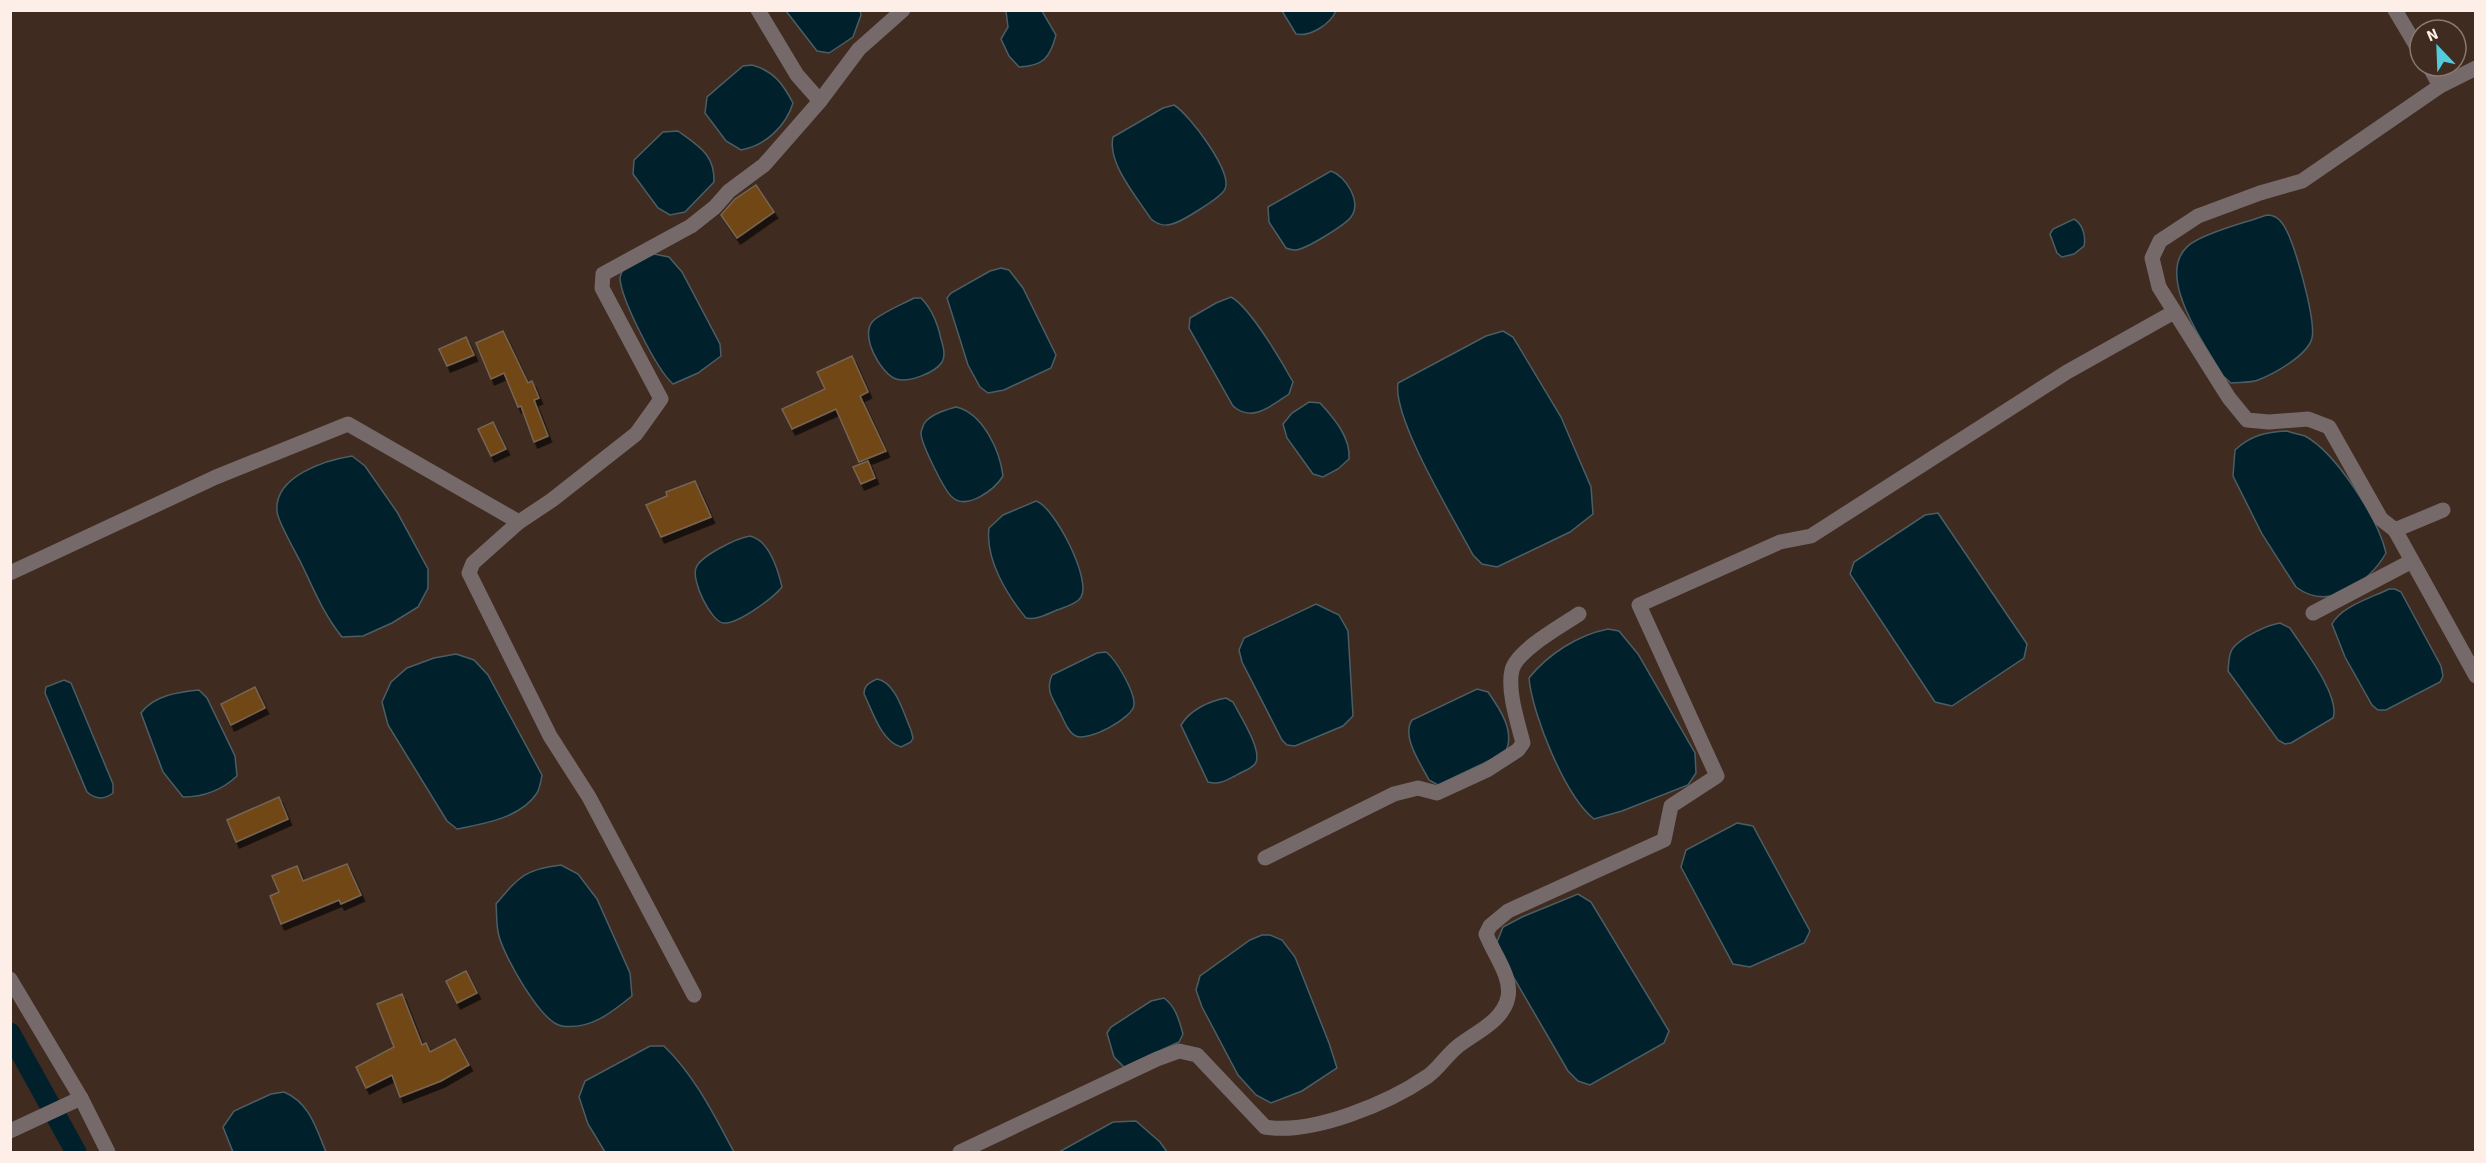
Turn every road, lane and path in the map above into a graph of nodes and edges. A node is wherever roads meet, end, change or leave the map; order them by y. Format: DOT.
graph roads {
  1 [pos="758,10"];
  2 [pos="903,10"];
  3 [pos="2395,10"];
  4 [pos="2408,32"];
  5 [pos="2475,68"];
  6 [pos="2435,78"];
  7 [pos="2440,86"];
  8 [pos="820,101"];
  9 [pos="2174,312"];
  10 [pos="2443,510"];
  11 [pos="519,522"];
  12 [pos="2394,530"];
  13 [pos="2412,561"];
  14 [pos="10,573"];
  15 [pos="2313,613"];
  16 [pos="1579,614"];
  17 [pos="2475,676"];
  18 [pos="1265,858"];
  19 [pos="10,979"];
  20 [pos="694,995"];
  21 [pos="75,1100"];
  22 [pos="17,1128"];
  23 [pos="108,1152"];
  24 [pos="960,1152"];
  1 -- 8 [label="street"];
  2 -- 8 [label="street"];
  3 -- 4 [label="street"];
  5 -- 7 [label="street"];
  6 -- 7 [label="street"];
  7 -- 9 [label="street"];
  8 -- 11 [label="street"];
  9 -- 12 [label="street"];
  9 -- 24 [label="street"];
  10 -- 12 [label="street"];
  11 -- 14 [label="street"];
  11 -- 20 [label="street"];
  12 -- 13 [label="street"];
  13 -- 15 [label="street"];
  13 -- 17 [label="street"];
  16 -- 18 [label="street"];
  19 -- 21 [label="street"];
  21 -- 22 [label="street"];
  21 -- 23 [label="street"];
}
